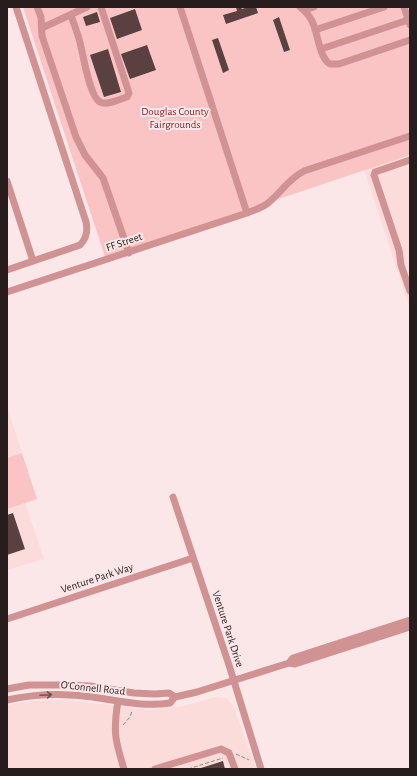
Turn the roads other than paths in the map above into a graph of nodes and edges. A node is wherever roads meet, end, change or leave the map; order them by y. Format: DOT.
graph roads {
  1 [pos="16,7"];
  2 [pos="37,7"];
  3 [pos="87,7"];
  4 [pos="101,7"];
  5 [pos="180,7"];
  6 [pos="314,7"];
  7 [pos="384,7"];
  8 [pos="404,7"];
  9 [pos="302,9"];
  10 [pos="71,15"];
  11 [pos="409,22"];
  12 [pos="42,28"];
  13 [pos="315,30"];
  14 [pos="410,40"];
  15 [pos="321,49"];
  16 [pos="410,136"];
  17 [pos="410,160"];
  18 [pos="7,181"];
  19 [pos="247,213"];
  20 [pos="129,253"];
  21 [pos="33,261"];
  22 [pos="7,270"];
  23 [pos="410,291"];
  24 [pos="7,292"];
  25 [pos="173,497"];
  26 [pos="194,558"];
  27 [pos="7,619"];
  28 [pos="410,620"];
  29 [pos="410,627"];
  30 [pos="289,663"];
  31 [pos="234,681"];
  32 [pos="7,689"];
  33 [pos="175,697"];
  34 [pos="7,700"];
  35 [pos="118,702"];
  36 [pos="124,769"];
  37 [pos="155,769"];
  38 [pos="234,769"];
  39 [pos="261,769"];
  1 -- 21 [label="street"];
  2 -- 12 [label="street"];
  3 -- 10 [label="street"];
  4 -- 10 [label="street"];
  5 -- 19 [label="street"];
  6 -- 9 [label="street"];
  7 -- 13 [label="street"];
  8 -- 11 [label="street"];
  9 -- 13 [label="street"];
  10 -- 12 [label="street"];
  11 -- 15 [label="street"];
  12 -- 20 [label="street"];
  13 -- 15 [label="street"];
  14 -- 15 [label="street"];
  16 -- 19 [label="street, FF Street"];
  17 -- 23 [label="street"];
  18 -- 21 [label="street"];
  19 -- 20 [label="street, FF Street"];
  20 -- 24 [label="street, FF Street"];
  21 -- 22 [label="street"];
  25 -- 26 [label="street, Venture Park Drive"];
  26 -- 27 [label="street, Venture Park Way"];
  26 -- 31 [label="street, Venture Park Drive"];
  28 -- 30 [label="street, O'Connell Road"];
  29 -- 30 [label="street, O'Connell Road"];
  30 -- 31 [label="street, O'Connell Road"];
  31 -- 33 [label="street, O'Connell Road"];
  31 -- 39 [label="street, Venture Park Drive"];
  32 -- 33 [label="street, O'Connell Road"];
  33 -- 35 [label="street, O'Connell Road"];
  34 -- 35 [label="street, O'Connell Road, one-way"];
  35 -- 36 [label="street"];
  37 -- 38 [label="street"];
}
